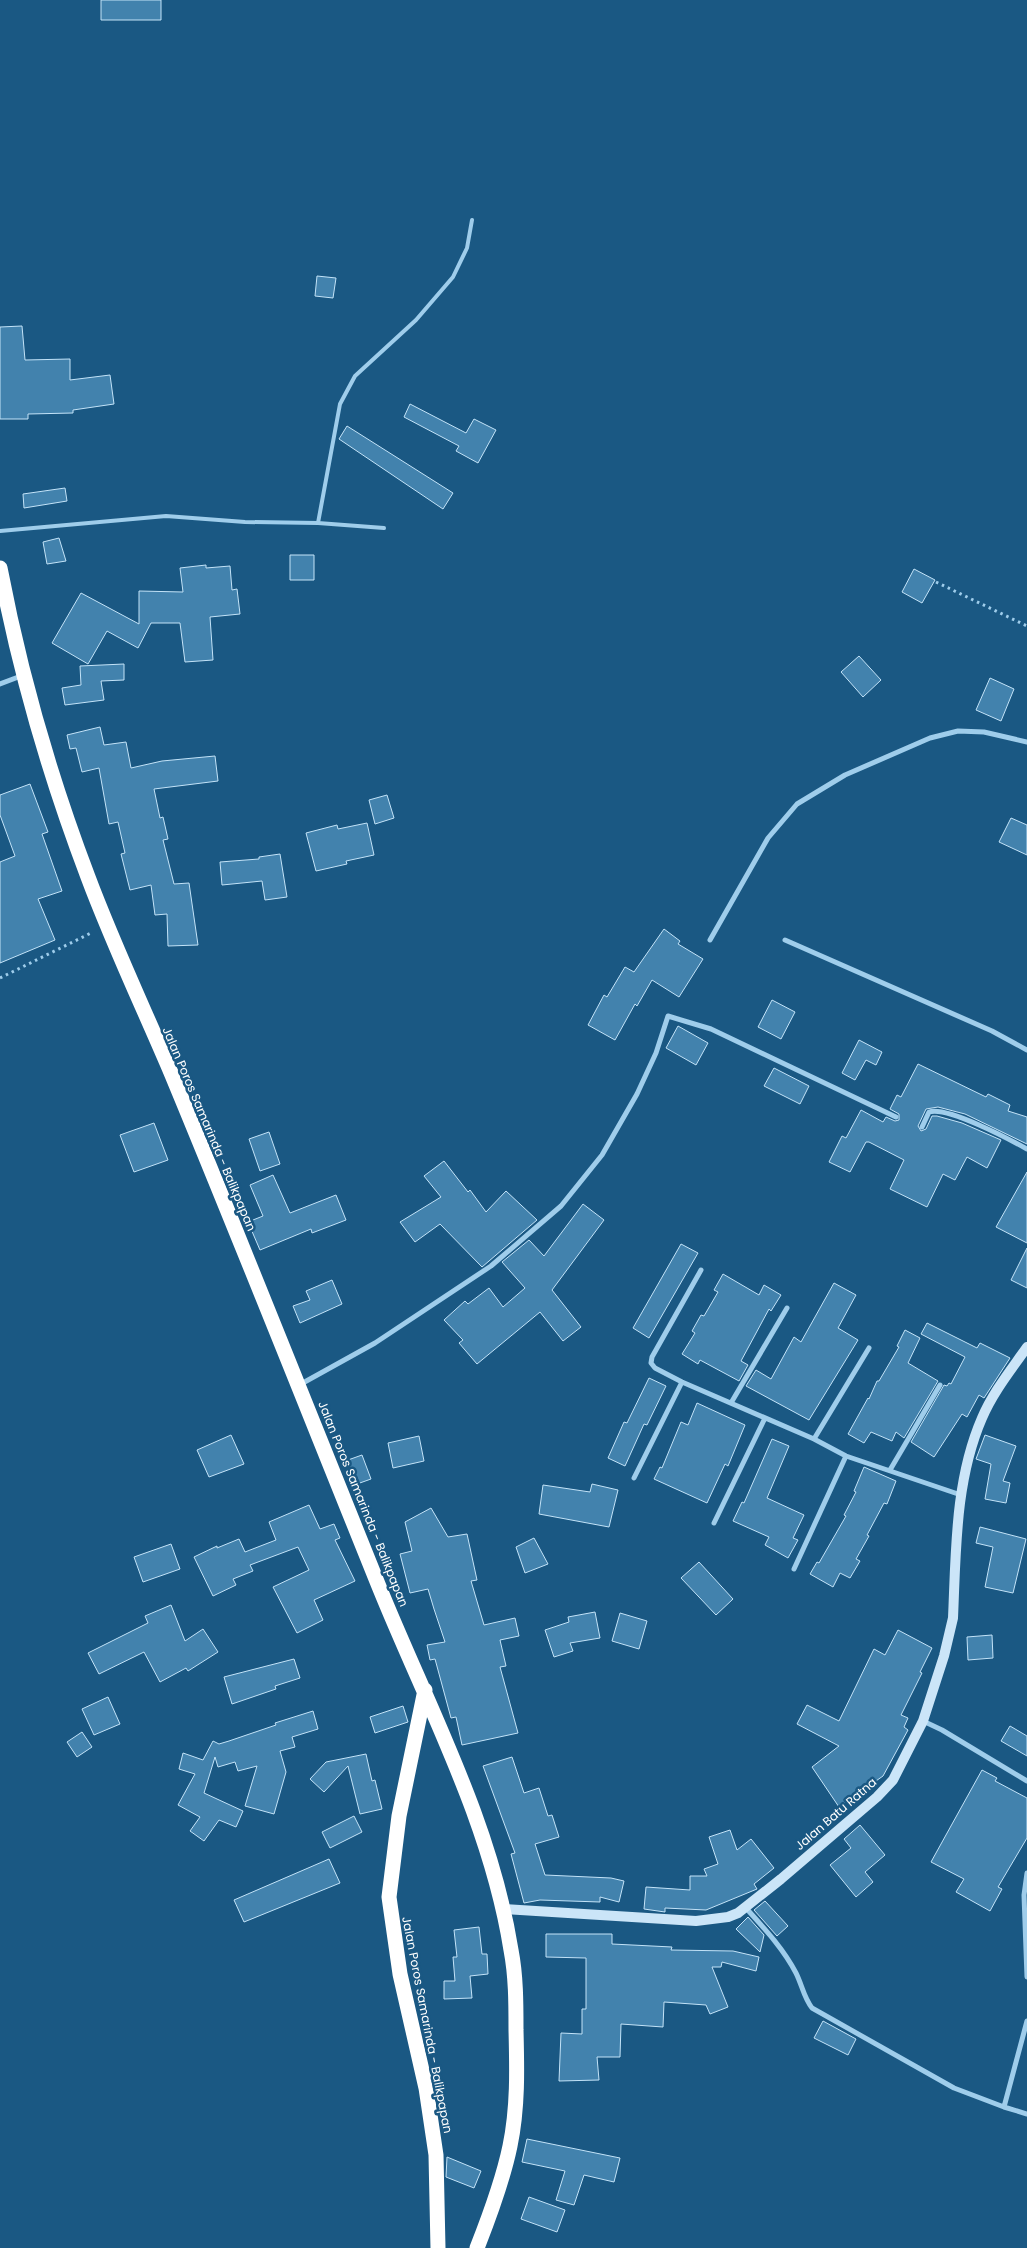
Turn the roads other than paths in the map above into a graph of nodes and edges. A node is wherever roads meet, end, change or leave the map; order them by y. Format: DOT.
graph roads {
  1 [pos="472,220"];
  2 [pos="318,523"];
  3 [pos="384,528"];
  4 [pos="0,531"];
  5 [pos="0,568"];
  6 [pos="24,675"];
  7 [pos="0,684"];
  8 [pos="1027,742"];
  9 [pos="710,940"];
  10 [pos="785,940"];
  11 [pos="1027,1050"];
  12 [pos="896,1117"];
  13 [pos="922,1127"];
  14 [pos="1027,1149"];
  15 [pos="701,1270"];
  16 [pos="787,1308"];
  17 [pos="1027,1347"];
  18 [pos="869,1348"];
  19 [pos="682,1382"];
  20 [pos="298,1385"];
  21 [pos="940,1385"];
  22 [pos="731,1403"];
  23 [pos="765,1418"];
  24 [pos="814,1440"];
  25 [pos="846,1456"];
  26 [pos="890,1470"];
  27 [pos="634,1478"];
  28 [pos="961,1495"];
  29 [pos="714,1523"];
  30 [pos="794,1569"];
  31 [pos="425,1690"];
  32 [pos="923,1721"];
  33 [pos="1027,1781"];
  34 [pos="1027,1873"];
  35 [pos="745,1907"];
  36 [pos="503,1909"];
  37 [pos="1026,1964"];
  38 [pos="1027,1977"];
  39 [pos="1027,2022"];
  40 [pos="1004,2107"];
  41 [pos="1027,2114"];
  42 [pos="438,2248"];
  43 [pos="477,2248"];
  1 -- 2 [label="lane"];
  2 -- 3 [label="lane"];
  2 -- 4 [label="lane"];
  5 -- 6 [label="highway, Jalan Poros Samarinda - Balikpapan"];
  6 -- 7 [label="street"];
  6 -- 20 [label="highway, Jalan Poros Samarinda - Balikpapan"];
  8 -- 9 [label="street"];
  10 -- 11 [label="street"];
  12 -- 20 [label="street"];
  13 -- 14 [label="street"];
  15 -- 19 [label="street"];
  16 -- 22 [label="street"];
  17 -- 28 [label="street, Jalan Batu Ratna"];
  18 -- 24 [label="street"];
  19 -- 22 [label="street"];
  19 -- 27 [label="street"];
  20 -- 31 [label="highway, Jalan Poros Samarinda - Balikpapan"];
  21 -- 26 [label="street"];
  22 -- 23 [label="street"];
  23 -- 24 [label="street"];
  23 -- 29 [label="street"];
  24 -- 25 [label="street"];
  25 -- 26 [label="street"];
  25 -- 30 [label="street"];
  26 -- 28 [label="street"];
  28 -- 32 [label="street, Jalan Batu Ratna"];
  31 -- 36 [label="highway, Jalan Poros Samarinda - Balikpapan"];
  31 -- 42 [label="highway, Jalan Poros Samarinda - Balikpapan"];
  32 -- 33 [label="street"];
  32 -- 35 [label="street, Jalan Batu Ratna"];
  34 -- 37 [label="street"];
  35 -- 36 [label="street, Jalan Batu Ratna"];
  35 -- 40 [label="street"];
  36 -- 43 [label="highway, Jalan Poros Samarinda - Balikpapan"];
  37 -- 38 [label="street"];
  39 -- 40 [label="street"];
  40 -- 41 [label="street"];
}
